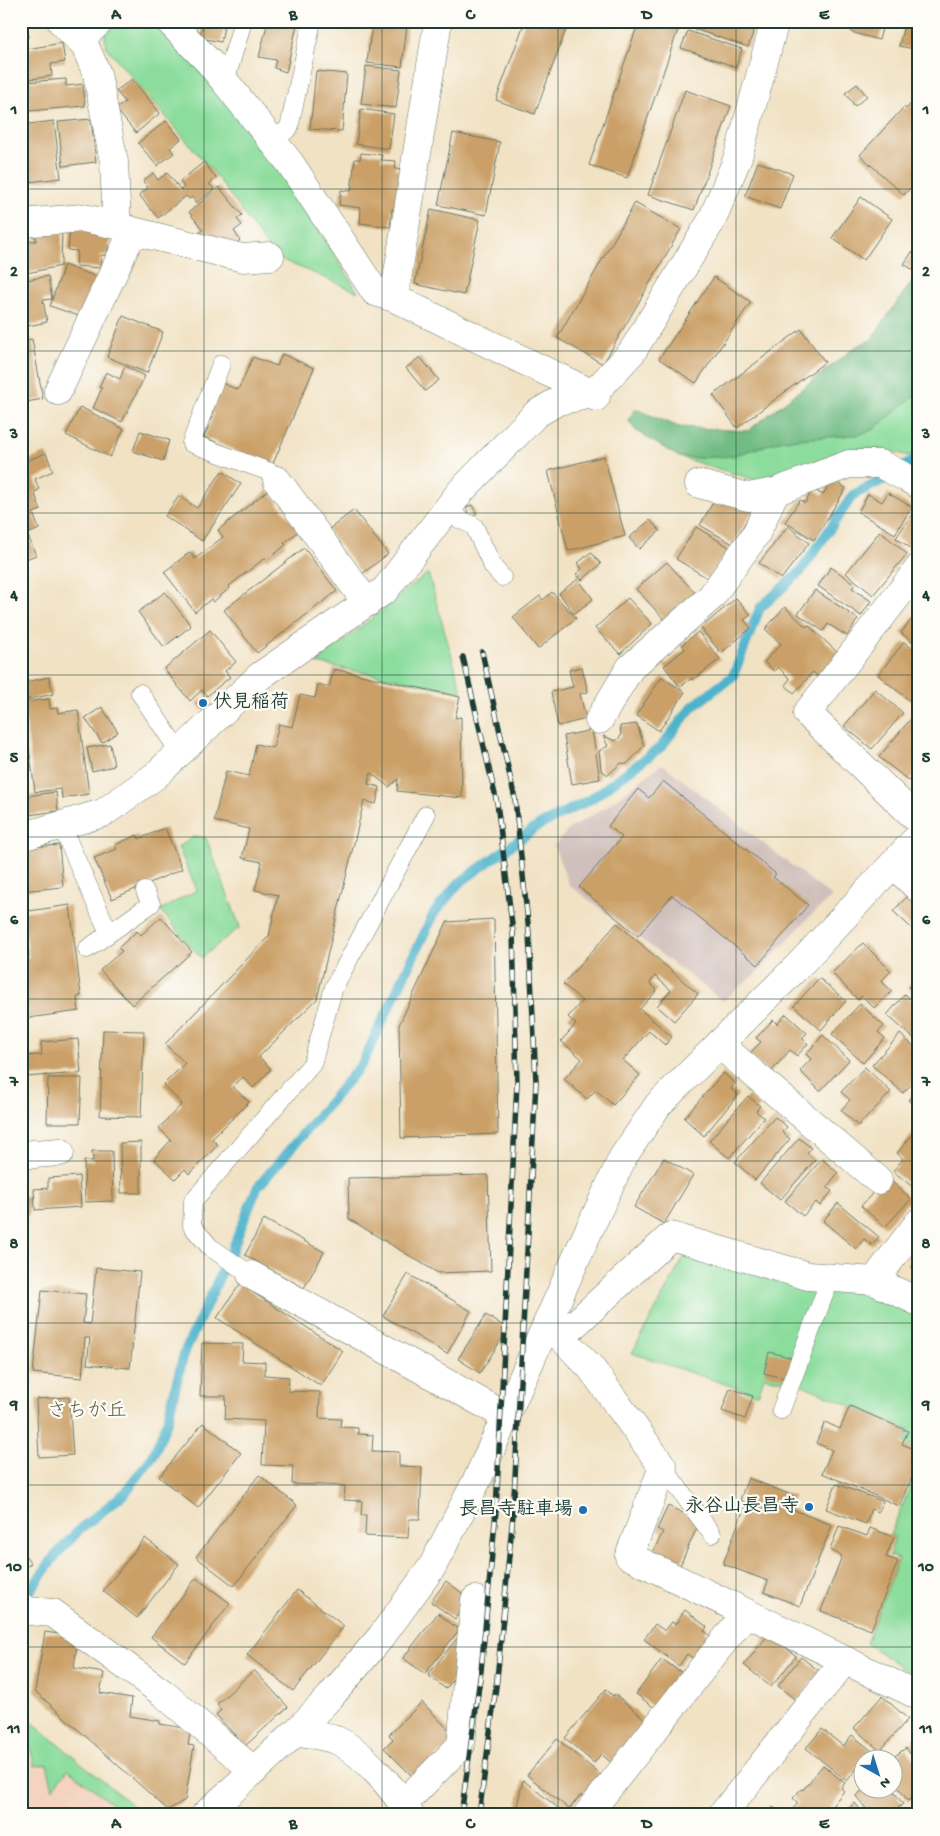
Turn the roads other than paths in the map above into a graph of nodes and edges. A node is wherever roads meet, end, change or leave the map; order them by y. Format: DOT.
graph roads {
  1 [pos="100,21"];
  2 [pos="169,21"];
  3 [pos="243,21"];
  4 [pos="312,21"];
  5 [pos="438,21"];
  6 [pos="775,21"];
  7 [pos="70,31"];
  8 [pos="225,82"];
  9 [pos="273,141"];
  10 [pos="21,224"];
  11 [pos="125,228"];
  12 [pos="270,256"];
  13 [pos="394,298"];
  14 [pos="221,364"];
  15 [pos="58,391"];
  16 [pos="598,400"];
  17 [pos="277,480"];
  18 [pos="699,484"];
  19 [pos="919,485"];
  20 [pos="775,492"];
  21 [pos="444,512"];
  22 [pos="919,568"];
  23 [pos="502,577"];
  24 [pos="367,602"];
  25 [pos="140,693"];
  26 [pos="599,720"];
  27 [pos="180,753"];
  28 [pos="426,815"];
  29 [pos="919,821"];
  30 [pos="61,825"];
  31 [pos="919,836"];
  32 [pos="21,837"];
  33 [pos="893,864"];
  34 [pos="919,889"];
  35 [pos="145,891"];
  36 [pos="109,933"];
  37 [pos="87,949"];
  38 [pos="719,1044"];
  39 [pos="60,1152"];
  40 [pos="21,1155"];
  41 [pos="878,1180"];
  42 [pos="919,1222"];
  43 [pos="251,1275"];
  44 [pos="830,1279"];
  45 [pos="874,1281"];
  46 [pos="919,1302"];
  47 [pos="553,1333"];
  48 [pos="781,1410"];
  49 [pos="506,1416"];
  50 [pos="663,1467"];
  51 [pos="712,1534"];
  52 [pos="475,1600"];
  53 [pos="24,1613"];
  54 [pos="746,1613"];
  55 [pos="845,1660"];
  56 [pos="919,1696"];
  57 [pos="297,1731"];
  58 [pos="254,1771"];
  59 [pos="406,1809"];
  60 [pos="205,1815"];
  61 [pos="587,1815"];
  62 [pos="722,1815"];
  1 -- 7 [label="street"];
  2 -- 8 [label="street"];
  3 -- 8 [label="lane"];
  4 -- 9 [label="lane"];
  5 -- 13 [label="street"];
  6 -- 16 [label="street"];
  7 -- 11 [label="street"];
  8 -- 9 [label="street"];
  9 -- 13 [label="street"];
  10 -- 11 [label="street"];
  11 -- 12 [label="street"];
  11 -- 15 [label="street"];
  13 -- 16 [label="street"];
  14 -- 17 [label="lane"];
  16 -- 21 [label="street"];
  17 -- 24 [label="street"];
  18 -- 20 [label="street"];
  19 -- 20 [label="street"];
  20 -- 26 [label="street"];
  21 -- 23 [label="lane"];
  21 -- 24 [label="street"];
  22 -- 29 [label="street"];
  24 -- 27 [label="street"];
  25 -- 27 [label="lane"];
  27 -- 30 [label="street"];
  28 -- 43 [label="lane"];
  30 -- 32 [label="street"];
  30 -- 36 [label="lane"];
  31 -- 33 [label="street"];
  33 -- 34 [label="street"];
  33 -- 38 [label="street"];
  35 -- 36 [label="lane"];
  36 -- 37 [label="lane"];
  38 -- 41 [label="street"];
  38 -- 47 [label="street"];
  39 -- 40 [label="street"];
  42 -- 45 [label="street"];
  43 -- 49 [label="street"];
  44 -- 45 [label="street"];
  44 -- 47 [label="street"];
  44 -- 48 [label="lane"];
  45 -- 46 [label="street"];
  47 -- 49 [label="street"];
  47 -- 50 [label="street"];
  49 -- 57 [label="street"];
  50 -- 51 [label="lane"];
  50 -- 54 [label="street"];
  52 -- 59 [label="street"];
  53 -- 58 [label="street"];
  54 -- 55 [label="street"];
  54 -- 61 [label="street"];
  55 -- 56 [label="street"];
  55 -- 62 [label="street"];
  57 -- 58 [label="street"];
  57 -- 59 [label="street"];
  58 -- 60 [label="street"];
}
